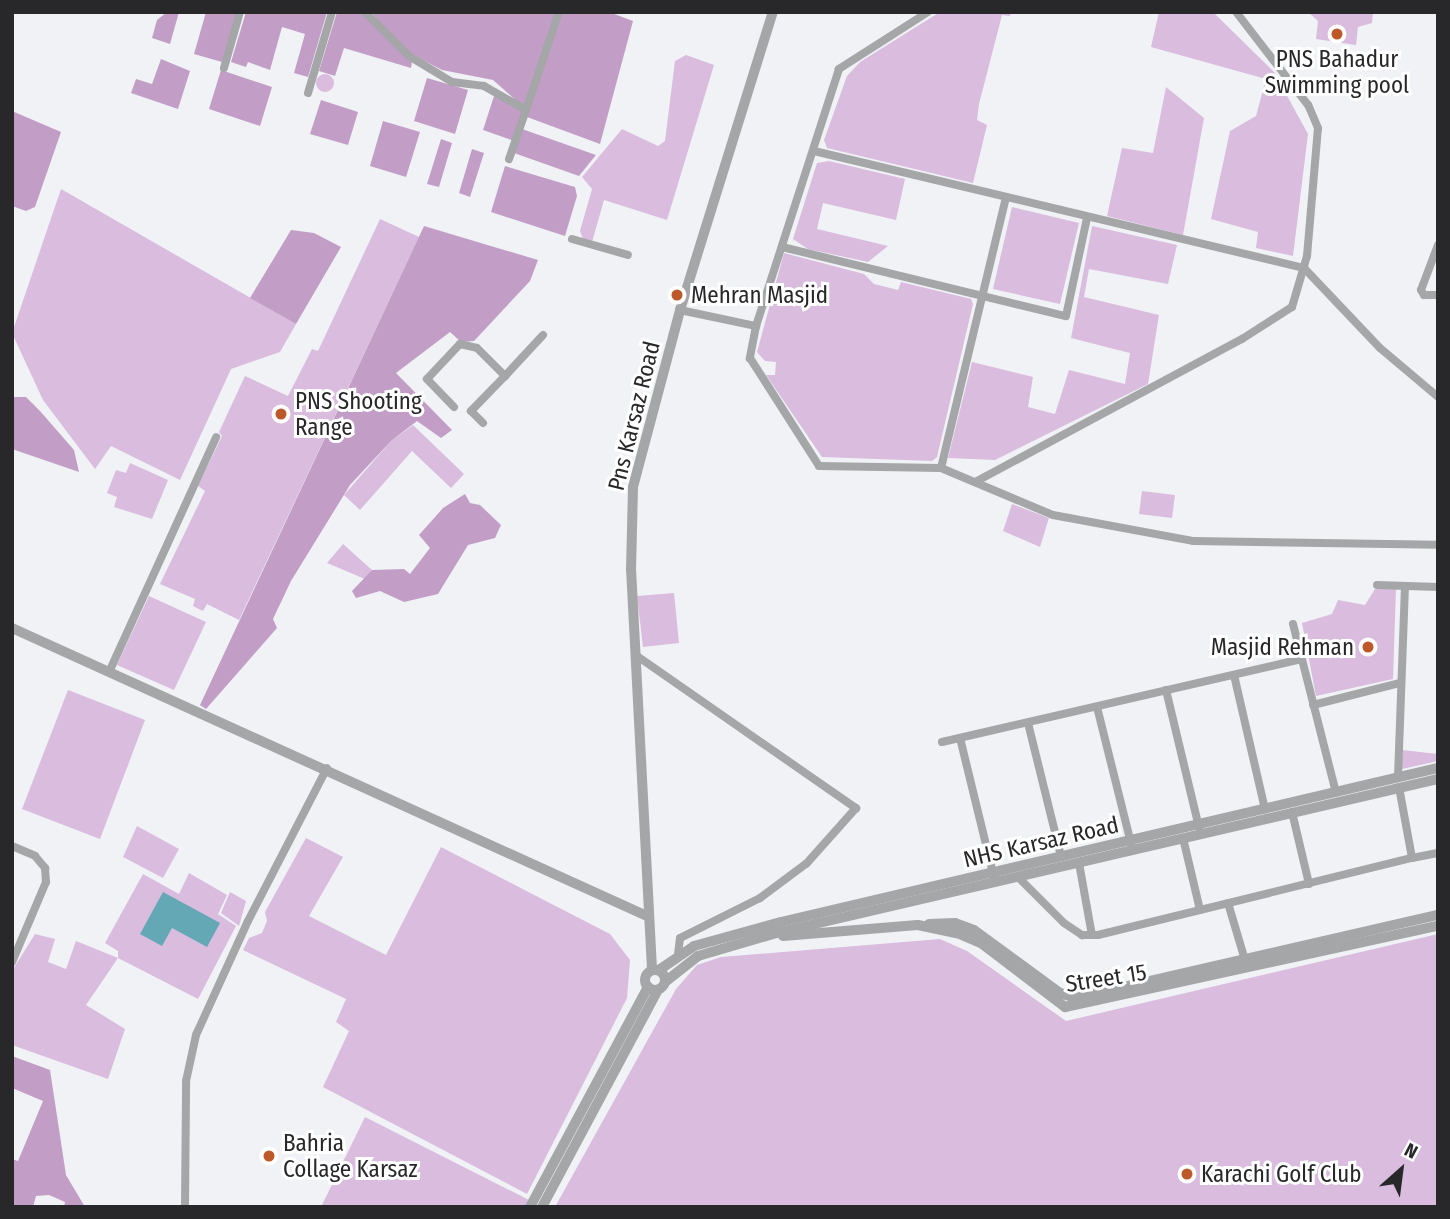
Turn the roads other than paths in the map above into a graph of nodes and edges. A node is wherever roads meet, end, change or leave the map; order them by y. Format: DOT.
graph roads {
  1 [pos="240,12"];
  2 [pos="332,12"];
  3 [pos="365,12"];
  4 [pos="559,12"];
  5 [pos="773,12"];
  6 [pos="928,12"];
  7 [pos="1236,12"];
  8 [pos="225,68"];
  9 [pos="308,93"];
  10 [pos="526,110"];
  11 [pos="814,151"];
  12 [pos="509,159"];
  13 [pos="1006,198"];
  14 [pos="1087,218"];
  15 [pos="572,240"];
  16 [pos="1438,245"];
  17 [pos="782,247"];
  18 [pos="628,255"];
  19 [pos="1304,268"];
  20 [pos="1438,295"];
  21 [pos="984,296"];
  22 [pos="680,310"];
  23 [pos="756,326"];
  24 [pos="543,335"];
  25 [pos="505,376"];
  26 [pos="1438,397"];
  27 [pos="454,407"];
  28 [pos="483,423"];
  29 [pos="216,437"];
  30 [pos="941,468"];
  31 [pos="977,481"];
  32 [pos="1438,545"];
  33 [pos="1377,585"];
  34 [pos="1405,586"];
  35 [pos="1438,587"];
  36 [pos="1293,624"];
  37 [pos="12,628"];
  38 [pos="637,656"];
  39 [pos="1301,659"];
  40 [pos="110,670"];
  41 [pos="1234,675"];
  42 [pos="1399,683"];
  43 [pos="1166,691"];
  44 [pos="1313,705"];
  45 [pos="1097,707"];
  46 [pos="1028,723"];
  47 [pos="960,738"];
  48 [pos="942,742"];
  49 [pos="327,768"];
  50 [pos="1438,768"];
  51 [pos="1438,779"];
  52 [pos="1401,782"];
  53 [pos="1365,790"];
  54 [pos="1336,793"];
  55 [pos="1265,809"];
  56 [pos="1279,810"];
  57 [pos="1292,812"];
  58 [pos="1199,829"];
  59 [pos="1183,838"];
  60 [pos="12,846"];
  61 [pos="1131,846"];
  62 [pos="1438,853"];
  63 [pos="1412,858"];
  64 [pos="1070,860"];
  65 [pos="994,877"];
  66 [pos="1018,877"];
  67 [pos="1309,884"];
  68 [pos="1228,904"];
  69 [pos="1200,910"];
  70 [pos="841,913"];
  71 [pos="1438,915"];
  72 [pos="649,917"];
  73 [pos="918,925"];
  74 [pos="1438,926"];
  75 [pos="1093,935"];
  76 [pos="756,939"];
  77 [pos="678,954"];
  78 [pos="1245,960"];
  79 [pos="12,961"];
  80 [pos="655,970"];
  81 [pos="657,986"];
  82 [pos="186,1207"];
  83 [pos="530,1207"];
  84 [pos="542,1207"];
  1 -- 8 [label="street"];
  2 -- 9 [label="street"];
  3 -- 10 [label="street"];
  4 -- 10 [label="street"];
  5 -- 22 [label="street, Pns Karsaz Road"];
  6 -- 11 [label="street"];
  7 -- 19 [label="street"];
  10 -- 12 [label="street"];
  11 -- 13 [label="street"];
  11 -- 17 [label="street"];
  13 -- 14 [label="street"];
  13 -- 21 [label="street"];
  14 -- 19 [label="street"];
  14 -- 21 [label="street"];
  15 -- 18 [label="street"];
  16 -- 20 [label="street"];
  17 -- 21 [label="street"];
  17 -- 23 [label="street"];
  19 -- 26 [label="street"];
  19 -- 31 [label="street"];
  21 -- 30 [label="street"];
  22 -- 23 [label="street"];
  22 -- 38 [label="street, Pns Karsaz Road"];
  23 -- 30 [label="street"];
  24 -- 25 [label="street"];
  25 -- 27 [label="street"];
  25 -- 28 [label="street"];
  29 -- 40 [label="street"];
  30 -- 31 [label="street"];
  31 -- 32 [label="street"];
  33 -- 34 [label="street"];
  34 -- 35 [label="street"];
  34 -- 42 [label="street"];
  36 -- 39 [label="street"];
  37 -- 40 [label="street"];
  38 -- 72 [label="street, Pns Karsaz Road"];
  38 -- 77 [label="street"];
  39 -- 41 [label="street"];
  39 -- 44 [label="street"];
  40 -- 49 [label="street"];
  41 -- 43 [label="street"];
  41 -- 55 [label="street"];
  42 -- 44 [label="street"];
  42 -- 52 [label="street"];
  43 -- 45 [label="street"];
  43 -- 58 [label="street"];
  44 -- 54 [label="street"];
  45 -- 46 [label="street"];
  45 -- 61 [label="street"];
  46 -- 47 [label="street"];
  46 -- 64 [label="street"];
  47 -- 48 [label="street"];
  47 -- 65 [label="street"];
  49 -- 72 [label="street"];
  49 -- 82 [label="street"];
  50 -- 52 [label="street, NHS Karsaz Road"];
  51 -- 52 [label="street, NHS Karsaz Road"];
  52 -- 53 [label="street, NHS Karsaz Road"];
  52 -- 63 [label="street"];
  53 -- 54 [label="street, NHS Karsaz Road"];
  53 -- 57 [label="street, NHS Karsaz Road"];
  54 -- 56 [label="street, NHS Karsaz Road"];
  55 -- 56 [label="street, NHS Karsaz Road"];
  55 -- 58 [label="street, NHS Karsaz Road"];
  56 -- 57 [label="street, NHS Karsaz Road"];
  56 -- 58 [label="street, NHS Karsaz Road"];
  57 -- 67 [label="street"];
  58 -- 59 [label="street, NHS Karsaz Road"];
  58 -- 61 [label="street, NHS Karsaz Road"];
  59 -- 61 [label="street, NHS Karsaz Road"];
  59 -- 69 [label="street"];
  60 -- 79 [label="street"];
  61 -- 64 [label="street, NHS Karsaz Road"];
  62 -- 63 [label="street"];
  63 -- 67 [label="street"];
  64 -- 65 [label="street, NHS Karsaz Road"];
  64 -- 66 [label="street, NHS Karsaz Road"];
  64 -- 75 [label="street"];
  65 -- 66 [label="street, NHS Karsaz Road"];
  65 -- 70 [label="street, NHS Karsaz Road"];
  66 -- 75 [label="street"];
  67 -- 68 [label="street"];
  68 -- 69 [label="street"];
  68 -- 78 [label="street"];
  69 -- 75 [label="street"];
  70 -- 76 [label="street, NHS Karsaz Road"];
  70 -- 77 [label="street, NHS Karsaz Road"];
  71 -- 78 [label="street"];
  72 -- 80 [label="street, Pns Karsaz Road"];
  73 -- 74 [label="street, Street 15"];
  73 -- 76 [label="street, Street 15"];
  73 -- 78 [label="street"];
  76 -- 81 [label="street, NHS Karsaz Road"];
  77 -- 80 [label="street, NHS Karsaz Road"];
  80 -- 81 [label="street"];
  80 -- 81 [label="street"];
  81 -- 83 [label="street, NHS Karsaz Road"];
  81 -- 84 [label="street, NHS Karsaz Road"];
}
